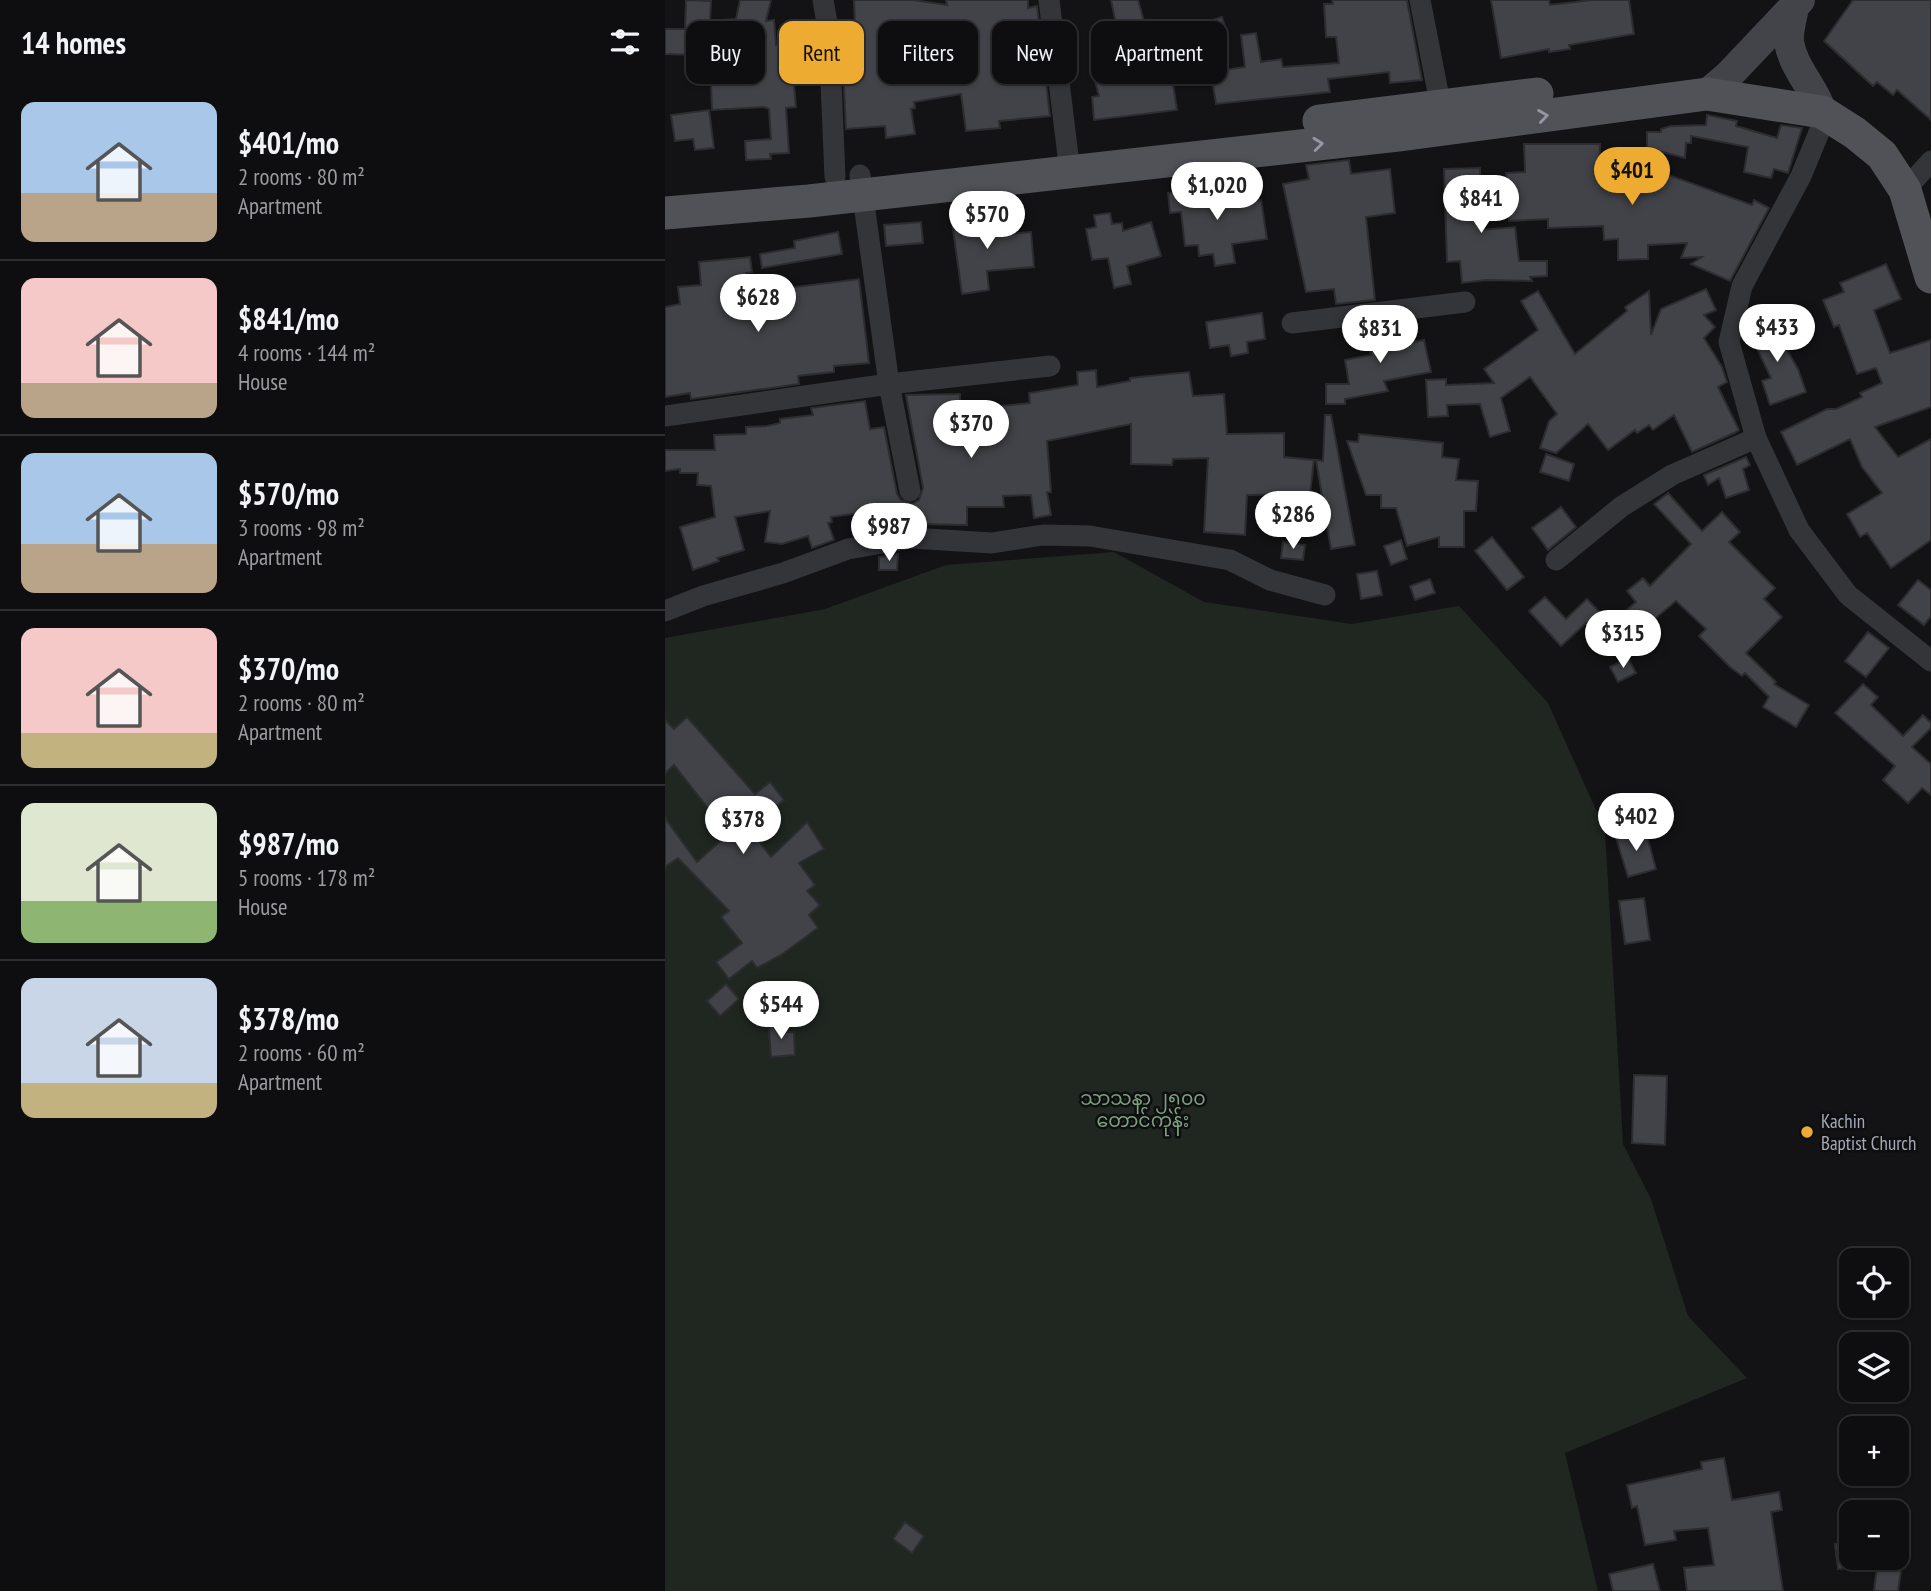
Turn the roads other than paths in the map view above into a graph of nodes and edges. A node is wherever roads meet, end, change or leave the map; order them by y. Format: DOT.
graph roads {
  1 [pos="823,0"];
  2 [pos="1049,0"];
  3 [pos="1420,0"];
  4 [pos="1797,4"];
  5 [pos="1718,85"];
  6 [pos="1819,103"];
  7 [pos="1443,117"];
  8 [pos="1069,161"];
  9 [pos="1918,175"];
  10 [pos="852,182"];
  11 [pos="665,192"];
  12 [pos="665,213"];
  13 [pos="1931,215"];
  14 [pos="1931,277"];
  15 [pos="1465,302"];
  16 [pos="1292,323"];
  17 [pos="1051,366"];
  18 [pos="889,384"];
  19 [pos="665,416"];
  20 [pos="1756,438"];
  21 [pos="911,491"];
  22 [pos="1556,560"];
  23 [pos="1325,595"];
  24 [pos="665,611"];
  25 [pos="1931,661"];
  1 -- 10 [label="street"];
  2 -- 8 [label="street"];
  3 -- 7 [label="street"];
  4 -- 5 [label="main road"];
  4 -- 6 [label="main road"];
  5 -- 6 [label="main road"];
  5 -- 7 [label="main road"];
  6 -- 9 [label="main road"];
  6 -- 20 [label="street"];
  7 -- 8 [label="main road"];
  8 -- 10 [label="main road"];
  9 -- 13 [label="main road"];
  9 -- 14 [label="main road"];
  10 -- 11 [label="main road"];
  10 -- 12 [label="main road"];
  10 -- 18 [label="street"];
  15 -- 16 [label="street"];
  17 -- 18 [label="street"];
  18 -- 19 [label="street"];
  18 -- 21 [label="street"];
  20 -- 22 [label="street"];
  20 -- 25 [label="street"];
  23 -- 24 [label="street"];
}
